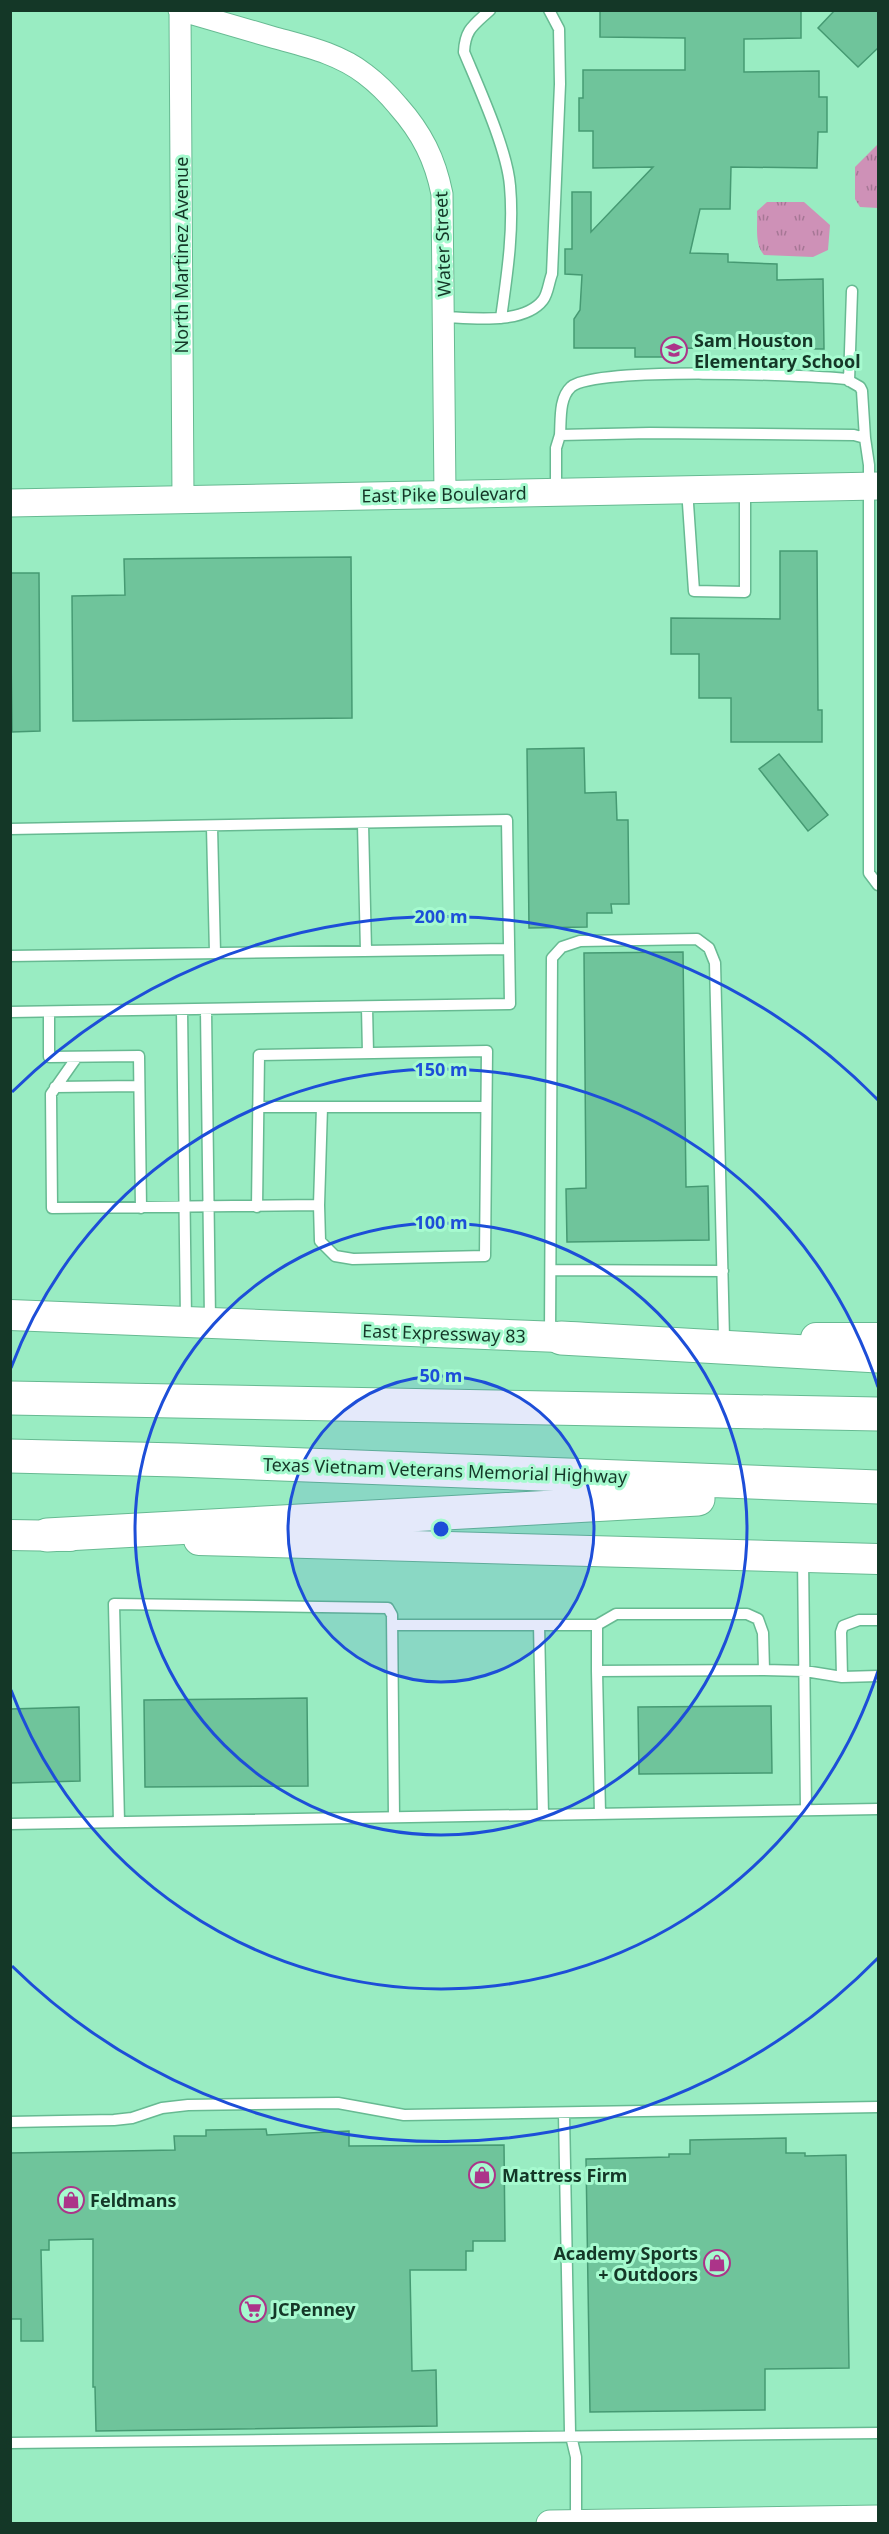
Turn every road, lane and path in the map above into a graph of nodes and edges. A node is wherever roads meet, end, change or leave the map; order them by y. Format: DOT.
graph roads {
  1 [pos="490,10"];
  2 [pos="549,10"];
  3 [pos="180,11"];
  4 [pos="852,291"];
  5 [pos="444,317"];
  6 [pos="501,318"];
  7 [pos="849,381"];
  8 [pos="560,435"];
  9 [pos="865,438"];
  10 [pos="873,486"];
  11 [pos="745,488"];
  12 [pos="687,489"];
  13 [pos="556,492"];
  14 [pos="445,494"];
  15 [pos="183,499"];
  16 [pos="10,503"];
  17 [pos="363,824"];
  18 [pos="212,826"];
  19 [pos="10,829"];
  20 [pos="879,885"];
  21 [pos="509,949"];
  22 [pos="366,951"];
  23 [pos="215,953"];
  24 [pos="10,956"];
  25 [pos="367,1007"];
  26 [pos="182,1010"];
  27 [pos="206,1010"];
  28 [pos="10,1012"];
  29 [pos="49,1012"];
  30 [pos="368,1053"];
  31 [pos="77,1057"];
  32 [pos="139,1086"];
  33 [pos="55,1087"];
  34 [pos="258,1107"];
  35 [pos="321,1107"];
  36 [pos="486,1107"];
  37 [pos="319,1205"];
  38 [pos="185,1207"];
  39 [pos="208,1207"];
  40 [pos="257,1207"];
  41 [pos="141,1208"];
  42 [pos="551,1270"];
  43 [pos="723,1271"];
  44 [pos="10,1316"];
  45 [pos="198,1323"];
  46 [pos="556,1337"];
  47 [pos="724,1338"];
  48 [pos="879,1338"];
  49 [pos="879,1356"];
  50 [pos="10,1398"];
  51 [pos="879,1414"];
  52 [pos="10,1456"];
  53 [pos="879,1488"];
  54 [pos="10,1535"];
  55 [pos="47,1535"];
  56 [pos="803,1557"];
  57 [pos="879,1559"];
  58 [pos="879,1620"];
  59 [pos="392,1625"];
  60 [pos="539,1625"];
  61 [pos="597,1625"];
  62 [pos="764,1670"];
  63 [pos="597,1671"];
  64 [pos="805,1671"];
  65 [pos="879,1676"];
  66 [pos="842,1677"];
  67 [pos="879,1809"];
  68 [pos="806,1810"];
  69 [pos="600,1814"];
  70 [pos="543,1815"];
  71 [pos="394,1817"];
  72 [pos="119,1822"];
  73 [pos="10,1824"];
  74 [pos="879,2107"];
  75 [pos="564,2113"];
  76 [pos="10,2122"];
  77 [pos="879,2433"];
  78 [pos="571,2436"];
  79 [pos="10,2443"];
  80 [pos="879,2519"];
  81 [pos="550,2523"];
  82 [pos="576,2523"];
  1 -- 6 [label="lane"];
  2 -- 6 [label="lane"];
  3 -- 5 [label="street, Water Street"];
  3 -- 15 [label="street, North Martinez Avenue"];
  4 -- 7 [label="lane"];
  5 -- 6 [label="lane"];
  5 -- 14 [label="street, Water Street"];
  7 -- 8 [label="lane"];
  7 -- 9 [label="lane"];
  8 -- 9 [label="lane"];
  8 -- 13 [label="lane"];
  9 -- 10 [label="lane"];
  10 -- 11 [label="street, East Pike Boulevard"];
  10 -- 20 [label="lane"];
  11 -- 12 [label="street, East Pike Boulevard"];
  11 -- 12 [label="lane"];
  12 -- 13 [label="street, East Pike Boulevard"];
  13 -- 14 [label="street, East Pike Boulevard"];
  14 -- 15 [label="street, East Pike Boulevard"];
  15 -- 16 [label="street, East Pike Boulevard"];
  17 -- 18 [label="lane"];
  17 -- 21 [label="lane"];
  17 -- 22 [label="lane"];
  18 -- 19 [label="lane"];
  18 -- 23 [label="lane"];
  21 -- 22 [label="lane"];
  21 -- 25 [label="lane"];
  22 -- 23 [label="lane"];
  23 -- 24 [label="lane"];
  25 -- 27 [label="lane"];
  25 -- 30 [label="lane"];
  26 -- 27 [label="lane"];
  26 -- 29 [label="lane"];
  26 -- 38 [label="lane"];
  27 -- 39 [label="lane"];
  28 -- 29 [label="lane"];
  29 -- 31 [label="lane"];
  30 -- 34 [label="lane"];
  30 -- 36 [label="lane"];
  31 -- 32 [label="lane"];
  31 -- 33 [label="lane"];
  32 -- 33 [label="lane"];
  32 -- 41 [label="lane"];
  33 -- 41 [label="lane"];
  34 -- 35 [label="lane"];
  34 -- 40 [label="lane"];
  35 -- 36 [label="lane"];
  35 -- 37 [label="lane"];
  36 -- 37 [label="lane"];
  37 -- 40 [label="lane"];
  38 -- 39 [label="lane"];
  38 -- 41 [label="lane"];
  38 -- 45 [label="lane"];
  39 -- 40 [label="lane"];
  39 -- 45 [label="lane"];
  42 -- 43 [label="lane"];
  42 -- 43 [label="lane"];
  42 -- 46 [label="lane"];
  43 -- 47 [label="lane"];
  44 -- 45 [label="main road, East Expressway 83"];
  45 -- 46 [label="main road, East Expressway 83"];
  46 -- 47 [label="main road, East Expressway 83"];
  46 -- 49 [label="highway"];
  47 -- 48 [label="main road, East Expressway 83"];
  50 -- 51 [label="highway"];
  52 -- 53 [label="highway, Texas Vietnam Veterans Memorial Highway"];
  53 -- 55 [label="highway"];
  54 -- 55 [label="main road"];
  55 -- 56 [label="main road"];
  56 -- 57 [label="main road"];
  56 -- 64 [label="lane"];
  58 -- 66 [label="lane"];
  59 -- 60 [label="lane"];
  59 -- 71 [label="lane"];
  59 -- 72 [label="lane"];
  60 -- 61 [label="lane"];
  60 -- 70 [label="lane"];
  61 -- 62 [label="lane"];
  61 -- 63 [label="lane"];
  62 -- 63 [label="lane"];
  62 -- 64 [label="lane"];
  63 -- 69 [label="lane"];
  64 -- 66 [label="lane"];
  64 -- 68 [label="lane"];
  65 -- 66 [label="lane"];
  67 -- 68 [label="lane"];
  68 -- 69 [label="lane"];
  69 -- 70 [label="lane"];
  70 -- 71 [label="lane"];
  71 -- 72 [label="lane"];
  72 -- 73 [label="lane"];
  74 -- 75 [label="lane"];
  75 -- 76 [label="lane"];
  75 -- 78 [label="lane"];
  77 -- 78 [label="lane"];
  78 -- 79 [label="lane"];
  78 -- 82 [label="lane"];
  80 -- 82 [label="street"];
  81 -- 82 [label="street"];
}
